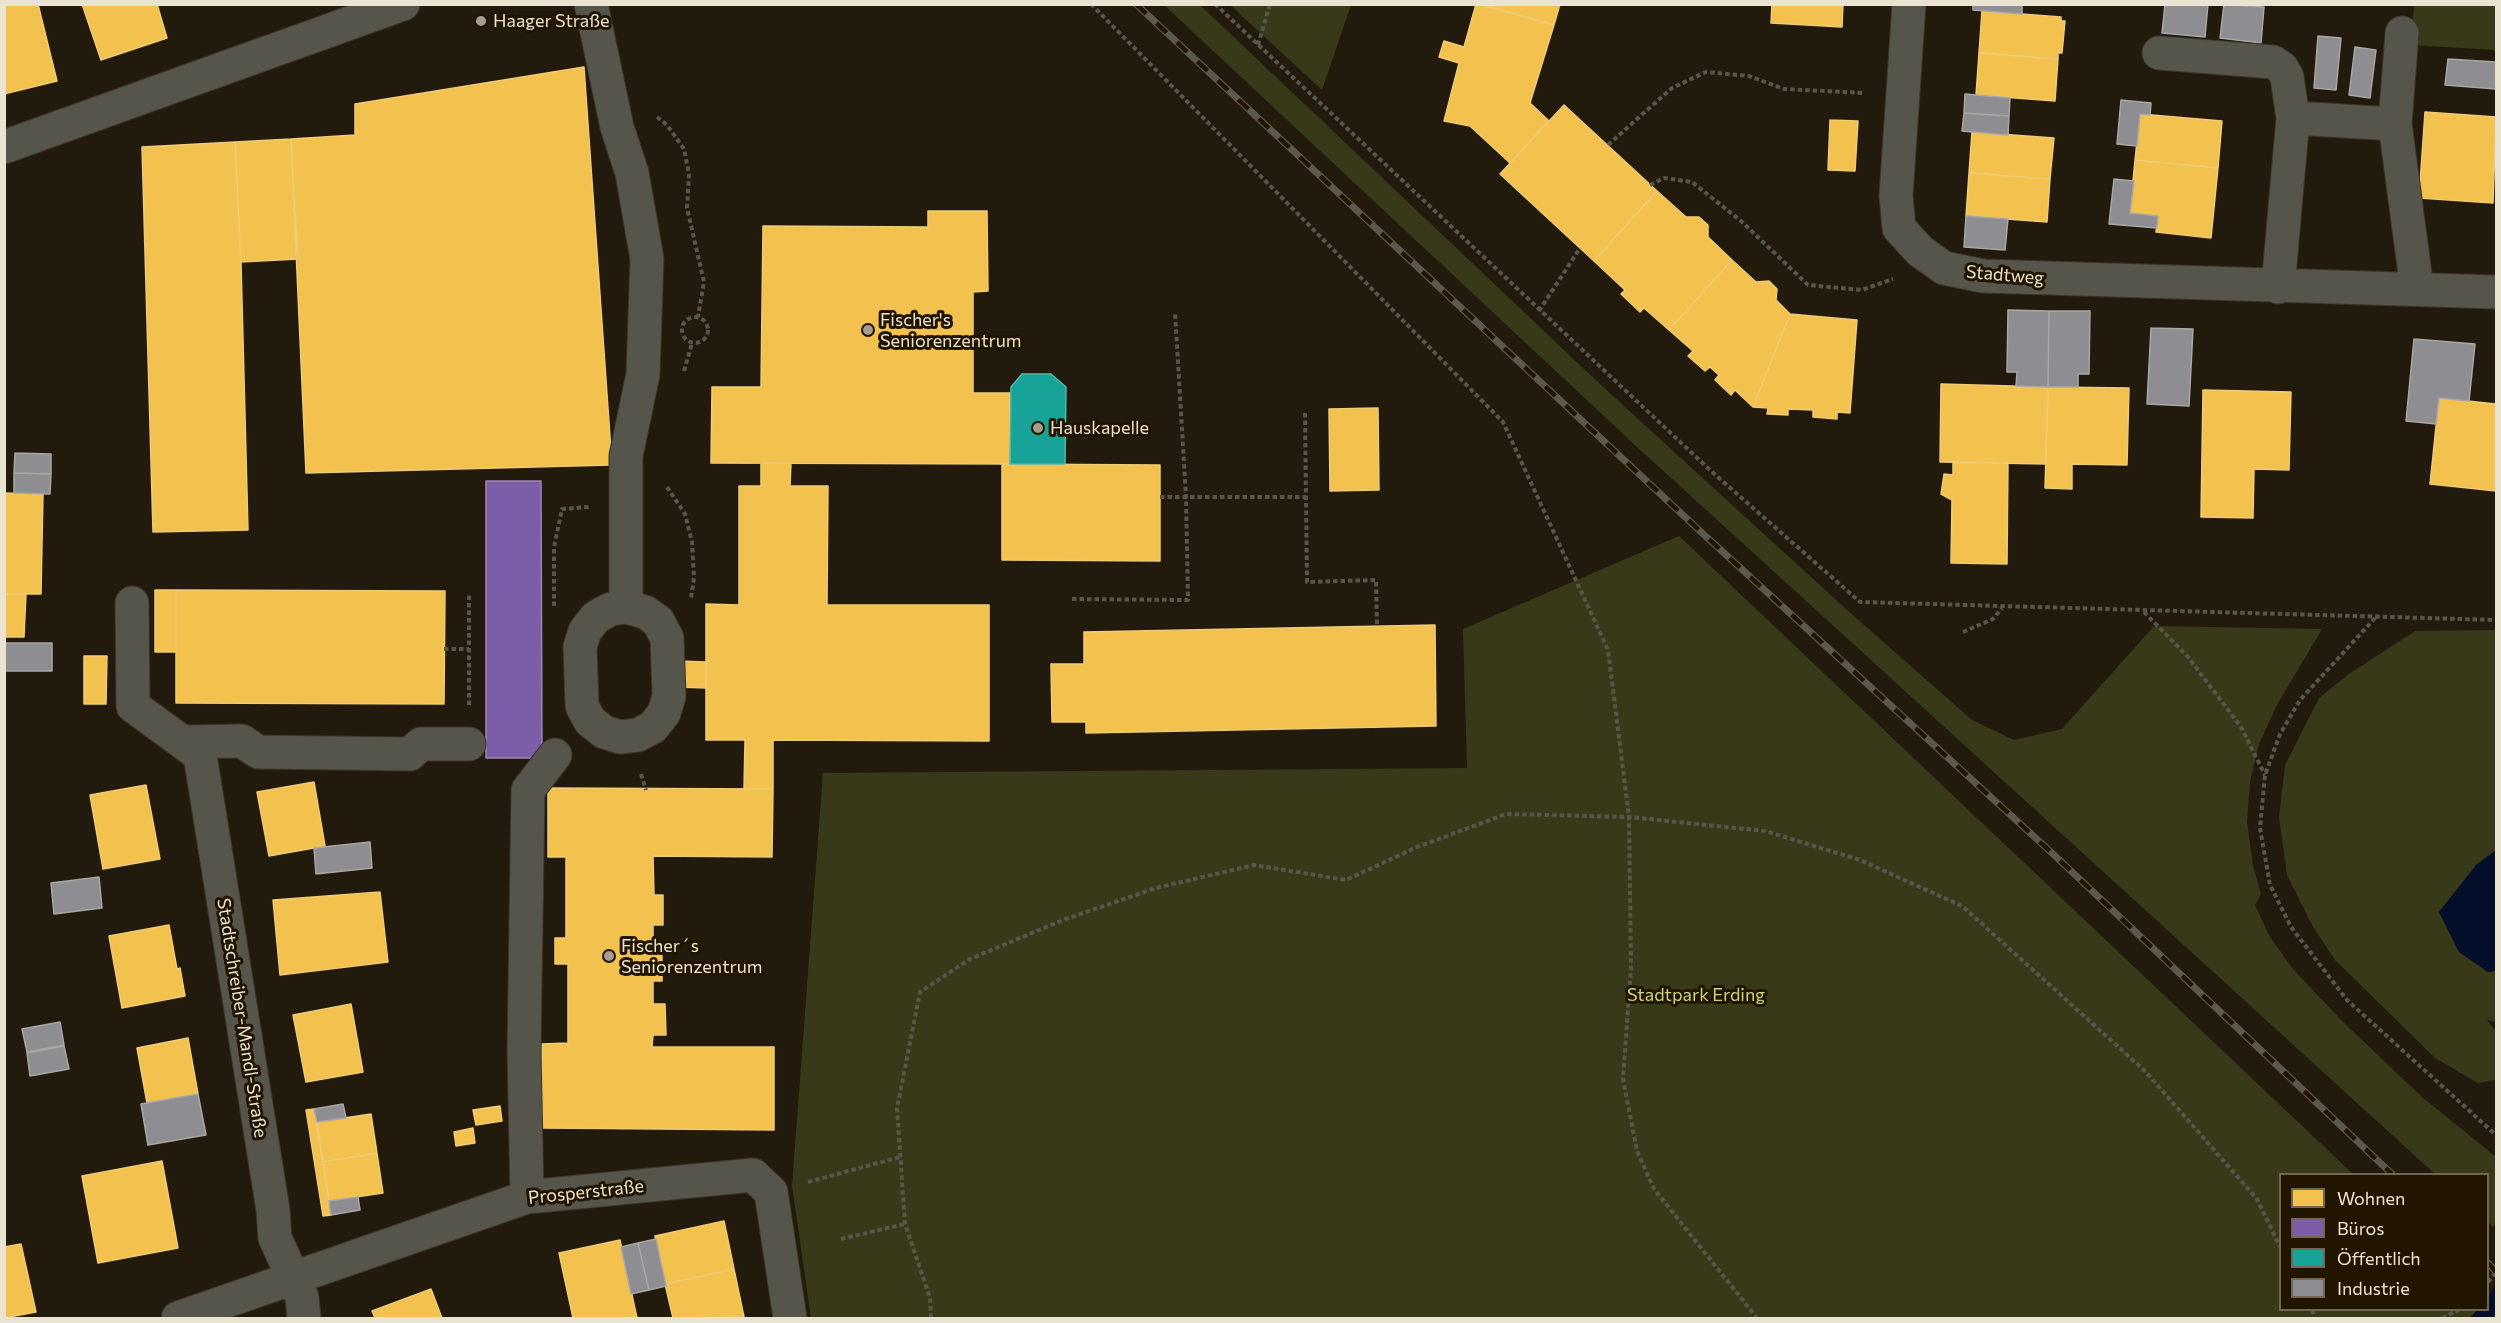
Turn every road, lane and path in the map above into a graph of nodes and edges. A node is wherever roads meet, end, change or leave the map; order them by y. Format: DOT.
graph roads {
  1 [pos="403,4"];
  2 [pos="591,4"];
  3 [pos="1091,4"];
  4 [pos="1215,4"];
  5 [pos="1270,4"];
  6 [pos="1909,4"];
  7 [pos="2402,33"];
  8 [pos="1258,45"];
  9 [pos="2159,52"];
  10 [pos="1903,95"];
  11 [pos="2293,118"];
  12 [pos="2395,124"];
  13 [pos="1608,145"];
  14 [pos="4,147"];
  15 [pos="1650,185"];
  16 [pos="1580,248"];
  17 [pos="1920,251"];
  18 [pos="2278,287"];
  19 [pos="2417,289"];
  20 [pos="2496,292"];
  21 [pos="1539,311"];
  22 [pos="1175,312"];
  23 [pos="692,343"];
  24 [pos="683,374"];
  25 [pos="1305,413"];
  26 [pos="666,486"];
  27 [pos="1160,497"];
  28 [pos="1186,497"];
  29 [pos="1306,497"];
  30 [pos="1072,599"];
  31 [pos="132,603"];
  32 [pos="626,607"];
  33 [pos="2002,607"];
  34 [pos="2144,612"];
  35 [pos="2376,618"];
  36 [pos="2496,620"];
  37 [pos="1377,626"];
  38 [pos="1963,632"];
  39 [pos="668,638"];
  40 [pos="444,649"];
  41 [pos="469,650"];
  42 [pos="469,744"];
  43 [pos="191,748"];
  44 [pos="555,755"];
  45 [pos="2265,775"];
  46 [pos="1629,817"];
  47 [pos="2496,1135"];
  48 [pos="900,1157"];
  49 [pos="771,1192"];
  50 [pos="527,1197"];
  51 [pos="905,1224"];
  52 [pos="841,1239"];
  53 [pos="2279,1245"];
  54 [pos="294,1278"];
  55 [pos="2457,1311"];
  56 [pos="2314,1317"];
  57 [pos="177,1318"];
  58 [pos="304,1318"];
  59 [pos="790,1318"];
  60 [pos="931,1318"];
  61 [pos="1757,1318"];
  62 [pos="2322,1318"];
  63 [pos="2442,1318"];
  1 -- 14 [label="street"];
  2 -- 32 [label="street"];
  3 -- 46 [label="path"];
  4 -- 8 [label="path"];
  5 -- 8 [label="path"];
  6 -- 10 [label="street, Stadtweg"];
  7 -- 12 [label="street"];
  8 -- 21 [label="path"];
  9 -- 11 [label="street"];
  10 -- 13 [label="path"];
  10 -- 17 [label="street, Stadtweg"];
  11 -- 12 [label="street"];
  11 -- 18 [label="street"];
  12 -- 19 [label="street"];
  15 -- 17 [label="path"];
  16 -- 21 [label="path"];
  17 -- 18 [label="street, Stadtweg"];
  18 -- 19 [label="street, Stadtweg"];
  19 -- 20 [label="street, Stadtweg"];
  21 -- 33 [label="path"];
  22 -- 28 [label="path"];
  23 -- 23 [label="path"];
  23 -- 24 [label="path"];
  25 -- 29 [label="path"];
  26 -- 39 [label="path"];
  27 -- 28 [label="path"];
  28 -- 29 [label="path"];
  28 -- 30 [label="path"];
  29 -- 37 [label="path"];
  31 -- 43 [label="street"];
  32 -- 39 [label="street"];
  32 -- 39 [label="street"];
  33 -- 34 [label="path"];
  33 -- 38 [label="path"];
  34 -- 35 [label="path"];
  34 -- 45 [label="path"];
  35 -- 36 [label="path"];
  35 -- 45 [label="path"];
  40 -- 41 [label="path"];
  42 -- 43 [label="street"];
  43 -- 54 [label="street, Stadtschreiber-Mandl-Straße"];
  44 -- 50 [label="street"];
  45 -- 47 [label="path"];
  46 -- 48 [label="path"];
  46 -- 53 [label="path"];
  46 -- 61 [label="path"];
  48 -- 49 [label="path"];
  48 -- 51 [label="path"];
  49 -- 50 [label="street, Prosperstraße"];
  49 -- 59 [label="street"];
  50 -- 54 [label="street, Prosperstraße"];
  51 -- 52 [label="path"];
  51 -- 60 [label="path"];
  54 -- 57 [label="street, Prosperstraße"];
  54 -- 58 [label="street, Stadtschreiber-Mandl-Straße"];
  55 -- 63 [label="path"];
  56 -- 62 [label="path"];
}
